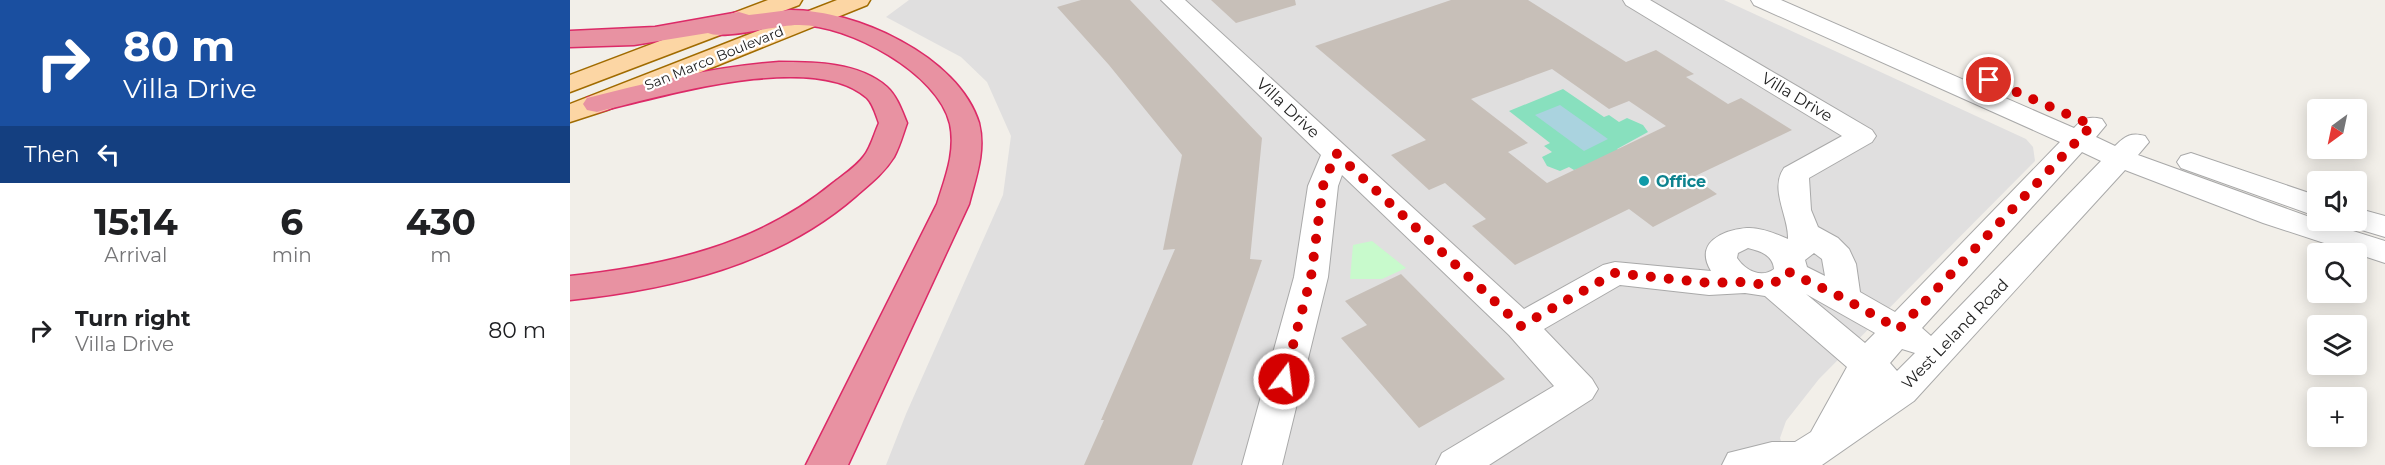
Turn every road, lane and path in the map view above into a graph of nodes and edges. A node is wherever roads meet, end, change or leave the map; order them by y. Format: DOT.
graph roads {
  1 [pos="790,0"];
  2 [pos="858,0"];
  3 [pos="1172,0"];
  4 [pos="1634,0"];
  5 [pos="1761,0"];
  6 [pos="1803,0"];
  7 [pos="747,17"];
  8 [pos="813,18"];
  9 [pos="718,29"];
  10 [pos="570,39"];
  11 [pos="570,84"];
  12 [pos="584,108"];
  13 [pos="2084,132"];
  14 [pos="2128,151"];
  15 [pos="1336,153"];
  16 [pos="2307,204"];
  17 [pos="2367,221"];
  18 [pos="2385,227"];
  19 [pos="2385,252"];
  20 [pos="1780,255"];
  21 [pos="570,288"];
  22 [pos="1521,326"];
  23 [pos="1899,329"];
  24 [pos="1936,354"];
  25 [pos="1866,365"];
  26 [pos="1901,391"];
  27 [pos="1825,443"];
  28 [pos="827,465"];
  29 [pos="1262,465"];
  30 [pos="1456,465"];
  31 [pos="1742,465"];
  1 -- 7 [label="main road, San Marco Boulevard"];
  2 -- 8 [label="main road, San Marco Boulevard"];
  3 -- 15 [label="street, Villa Drive"];
  4 -- 20 [label="street, Villa Drive"];
  5 -- 13 [label="street"];
  6 -- 13 [label="street"];
  7 -- 9 [label="main road, San Marco Boulevard"];
  7 -- 10 [label="highway"];
  8 -- 9 [label="highway"];
  8 -- 12 [label="main road, San Marco Boulevard"];
  8 -- 28 [label="highway"];
  9 -- 11 [label="main road, San Marco Boulevard"];
  12 -- 21 [label="highway"];
  13 -- 14 [label="street"];
  13 -- 23 [label="street"];
  14 -- 16 [label="street"];
  14 -- 19 [label="street"];
  14 -- 24 [label="street, West Leland Road"];
  15 -- 22 [label="street, Villa Drive"];
  15 -- 29 [label="street"];
  17 -- 18 [label="street"];
  20 -- 22 [label="street"];
  20 -- 23 [label="street"];
  20 -- 25 [label="street"];
  22 -- 30 [label="street, Villa Drive"];
  23 -- 24 [label="street"];
  23 -- 25 [label="street"];
  24 -- 26 [label="street, West Leland Road"];
  25 -- 26 [label="street"];
  25 -- 27 [label="street"];
  26 -- 27 [label="street, West Leland Road"];
  27 -- 31 [label="street, West Leland Road"];
}
